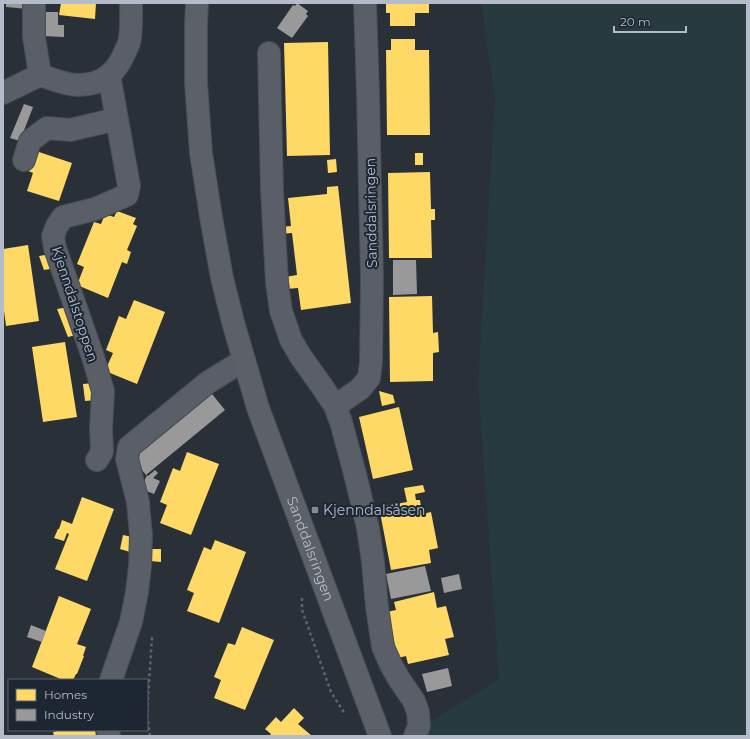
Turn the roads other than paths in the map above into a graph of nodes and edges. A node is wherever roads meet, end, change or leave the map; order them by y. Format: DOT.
graph roads {
  1 [pos="34,3"];
  2 [pos="131,3"];
  3 [pos="197,3"];
  4 [pos="365,3"];
  5 [pos="269,53"];
  6 [pos="40,75"];
  7 [pos="109,75"];
  8 [pos="3,93"];
  9 [pos="117,118"];
  10 [pos="24,160"];
  11 [pos="244,360"];
  12 [pos="335,406"];
  13 [pos="97,460"];
  14 [pos="111,679"];
  15 [pos="380,736"];
  16 [pos="415,736"];
  1 -- 6 [label="street"];
  2 -- 7 [label="street"];
  3 -- 11 [label="main road, Sanddalsringen"];
  4 -- 12 [label="street, Sanddalsringen"];
  5 -- 12 [label="street"];
  6 -- 7 [label="street"];
  6 -- 8 [label="street"];
  7 -- 9 [label="street, Kjenndalstoppen"];
  9 -- 10 [label="street"];
  9 -- 13 [label="street, Kjenndalstoppen"];
  11 -- 14 [label="street"];
  11 -- 15 [label="main road, Sanddalsringen"];
  12 -- 16 [label="street"];
}
